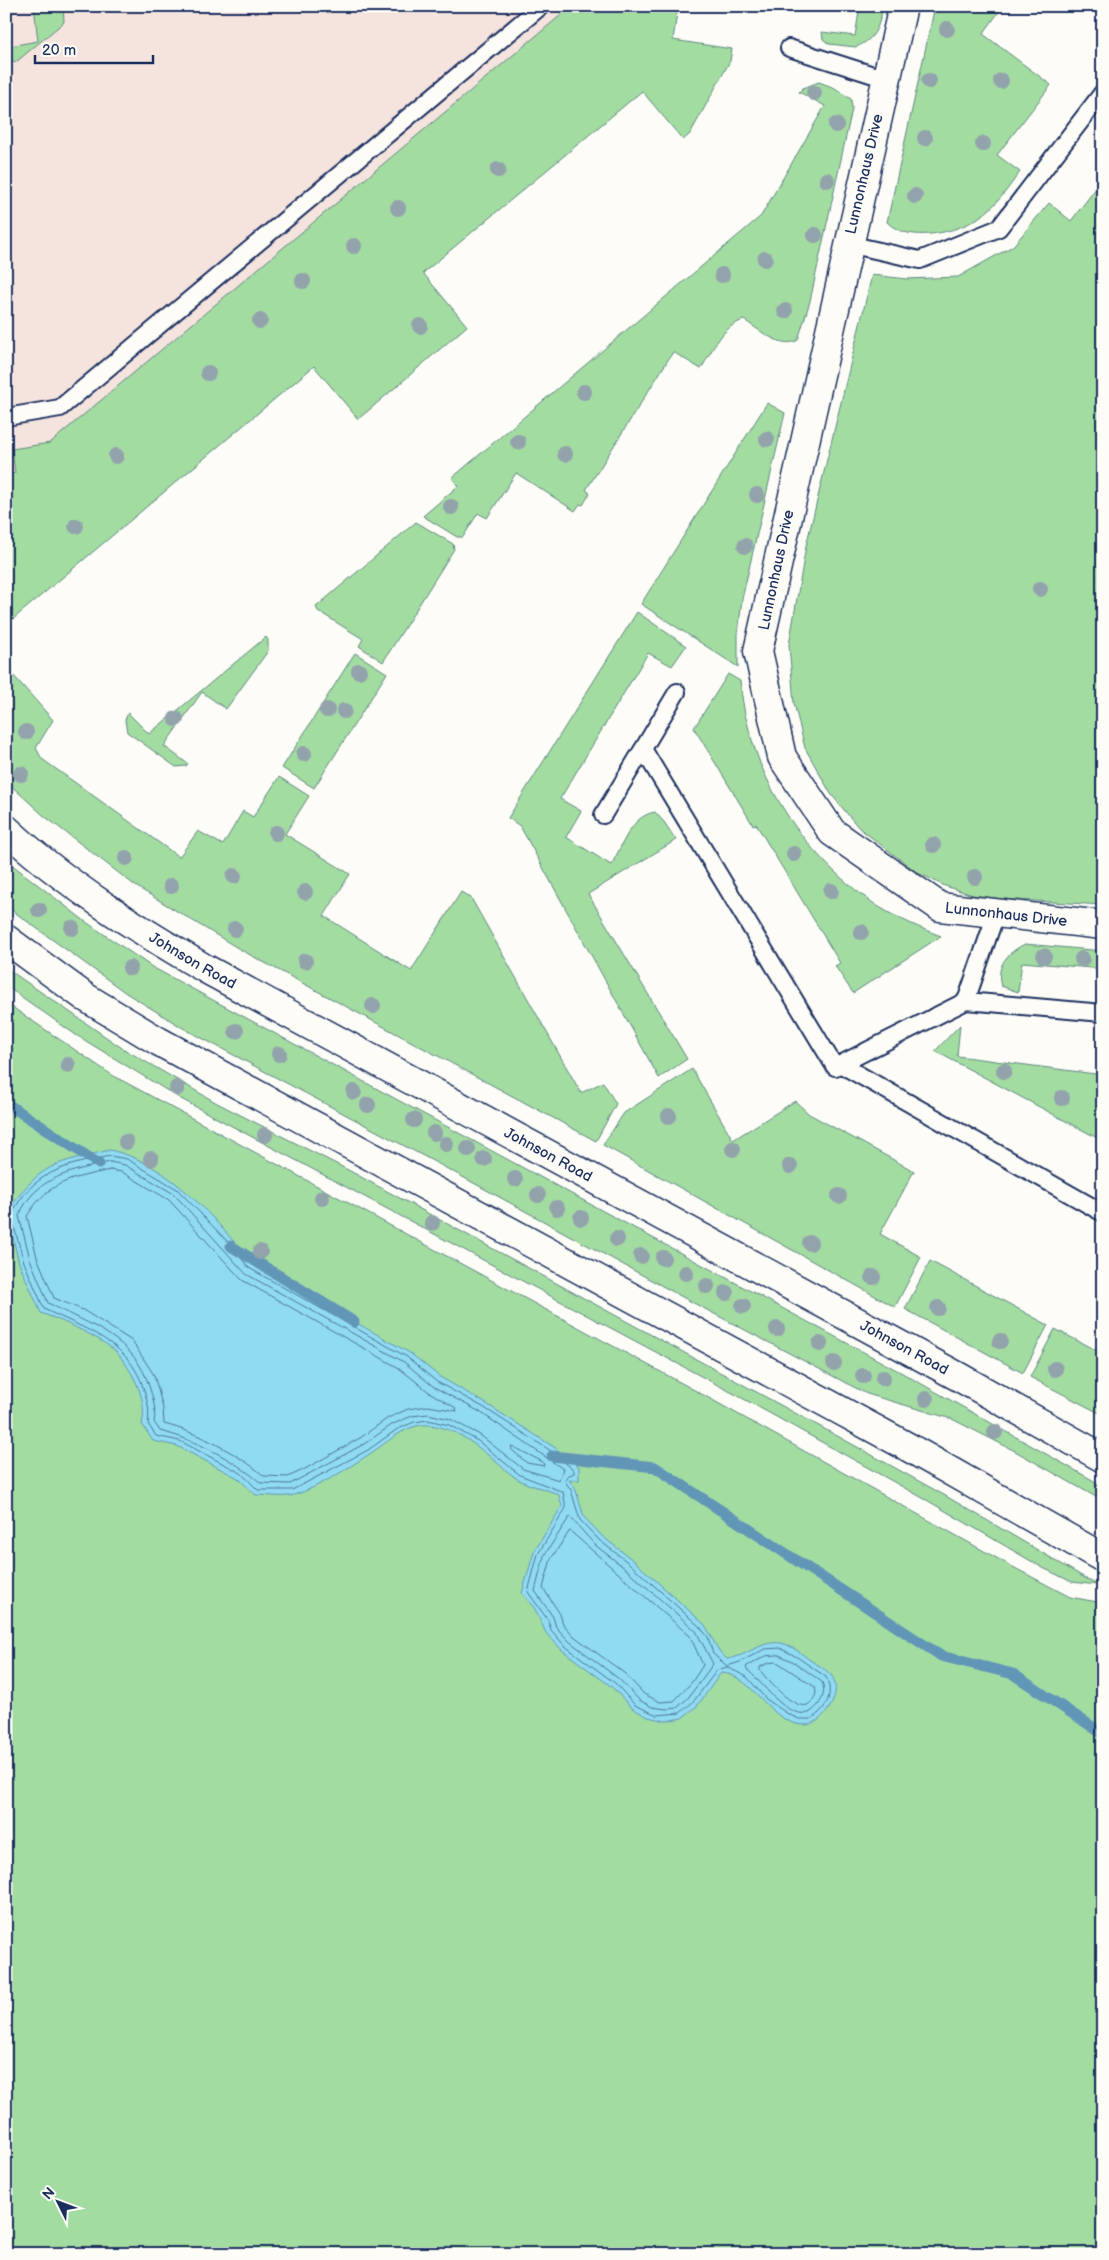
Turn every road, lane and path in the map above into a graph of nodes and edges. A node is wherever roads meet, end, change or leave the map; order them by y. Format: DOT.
graph roads {
  1 [pos="542,6"];
  2 [pos="902,6"];
  3 [pos="789,48"];
  4 [pos="886,79"];
  5 [pos="1103,92"];
  6 [pos="848,244"];
  7 [pos="6,417"];
  8 [pos="677,692"];
  9 [pos="644,749"];
  10 [pos="603,815"];
  11 [pos="6,829"];
  12 [pos="996,914"];
  13 [pos="1103,925"];
  14 [pos="6,939"];
  15 [pos="966,1001"];
  16 [pos="1103,1013"];
  17 [pos="840,1064"];
  18 [pos="1103,1212"];
  19 [pos="1103,1458"];
  20 [pos="1103,1558"];
  1 -- 7 [label="lane"];
  2 -- 4 [label="main road, Lunnonhaus Drive"];
  3 -- 4 [label="lane"];
  4 -- 6 [label="main road, Lunnonhaus Drive"];
  5 -- 6 [label="lane"];
  6 -- 12 [label="main road, Lunnonhaus Drive"];
  8 -- 9 [label="lane"];
  9 -- 10 [label="lane"];
  9 -- 17 [label="lane"];
  11 -- 19 [label="main road, Johnson Road"];
  12 -- 13 [label="main road, Lunnonhaus Drive"];
  12 -- 15 [label="lane"];
  14 -- 20 [label="main road"];
  15 -- 16 [label="lane"];
  15 -- 17 [label="lane"];
  17 -- 18 [label="lane"];
}
